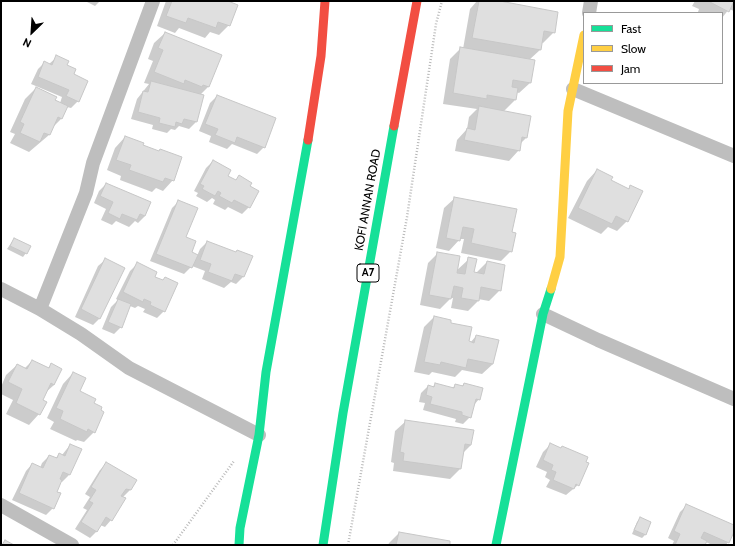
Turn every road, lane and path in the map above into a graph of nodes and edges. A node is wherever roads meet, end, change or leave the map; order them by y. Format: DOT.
graph roads {
  1 [pos="153,1"];
  2 [pos="325,1"];
  3 [pos="417,1"];
  4 [pos="442,1"];
  5 [pos="591,1"];
  6 [pos="588,12"];
  7 [pos="583,40"];
  8 [pos="573,89"];
  9 [pos="734,156"];
  10 [pos="1,289"];
  11 [pos="40,309"];
  12 [pos="543,314"];
  13 [pos="734,399"];
  14 [pos="259,435"];
  15 [pos="254,457"];
  16 [pos="1,505"];
  17 [pos="72,545"];
  18 [pos="173,545"];
  19 [pos="239,545"];
  20 [pos="323,545"];
  21 [pos="348,545"];
  22 [pos="496,545"];
  1 -- 11 [label="street"];
  2 -- 14 [label="street"];
  3 -- 20 [label="street, KOFI ANNAN ROAD / A7"];
  4 -- 21 [label="path"];
  5 -- 6 [label="street"];
  7 -- 8 [label="street"];
  8 -- 9 [label="street"];
  8 -- 12 [label="street"];
  10 -- 11 [label="street"];
  11 -- 14 [label="street"];
  12 -- 13 [label="street"];
  12 -- 22 [label="street"];
  14 -- 15 [label="street"];
  15 -- 18 [label="path"];
  15 -- 19 [label="street"];
  16 -- 17 [label="street"];
}
